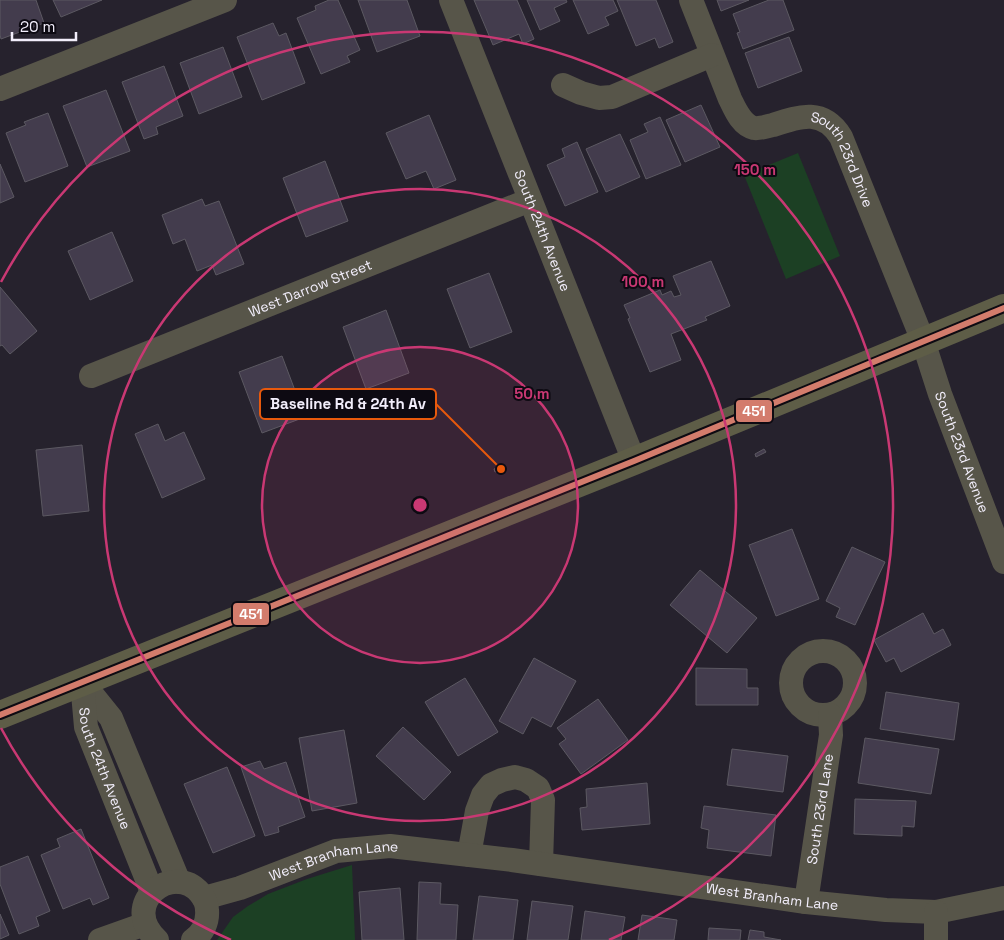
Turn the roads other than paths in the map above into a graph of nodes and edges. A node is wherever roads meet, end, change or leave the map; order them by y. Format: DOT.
graph roads {
  1 [pos="225,0"];
  2 [pos="451,0"];
  3 [pos="691,0"];
  4 [pos="712,55"];
  5 [pos="563,85"];
  6 [pos="0,89"];
  7 [pos="530,200"];
  8 [pos="1004,308"];
  9 [pos="923,341"];
  10 [pos="91,376"];
  11 [pos="634,460"];
  12 [pos="1004,562"];
  13 [pos="82,682"];
  14 [pos="0,715"];
  15 [pos="830,715"];
  16 [pos="469,855"];
  17 [pos="541,864"];
  18 [pos="179,882"];
  19 [pos="152,892"];
  20 [pos="204,898"];
  21 [pos="1004,898"];
  22 [pos="806,902"];
  23 [pos="936,912"];
  24 [pos="151,932"];
  25 [pos="100,940"];
  26 [pos="193,940"];
  27 [pos="936,940"];
  1 -- 6 [label="street"];
  2 -- 7 [label="street, South 24th Avenue"];
  3 -- 4 [label="street, South 23rd Drive"];
  4 -- 5 [label="street"];
  4 -- 9 [label="street, South 23rd Drive"];
  7 -- 10 [label="street, West Darrow Street"];
  7 -- 11 [label="street, South 24th Avenue"];
  8 -- 9 [label="main road"];
  9 -- 11 [label="main road"];
  9 -- 12 [label="street, South 23rd Avenue"];
  11 -- 13 [label="main road"];
  13 -- 14 [label="main road"];
  13 -- 18 [label="street, South 24th Avenue"];
  13 -- 19 [label="street, South 24th Avenue"];
  15 -- 22 [label="street, South 23rd Lane"];
  16 -- 17 [label="street, West Branham Lane"];
  16 -- 17 [label="street"];
  16 -- 20 [label="street, West Branham Lane"];
  17 -- 22 [label="street, West Branham Lane"];
  18 -- 19 [label="street"];
  18 -- 20 [label="street"];
  19 -- 24 [label="street"];
  20 -- 26 [label="street"];
  21 -- 23 [label="street, West Branham Lane"];
  22 -- 23 [label="street, West Branham Lane"];
  23 -- 27 [label="street"];
  24 -- 25 [label="street"];
}
